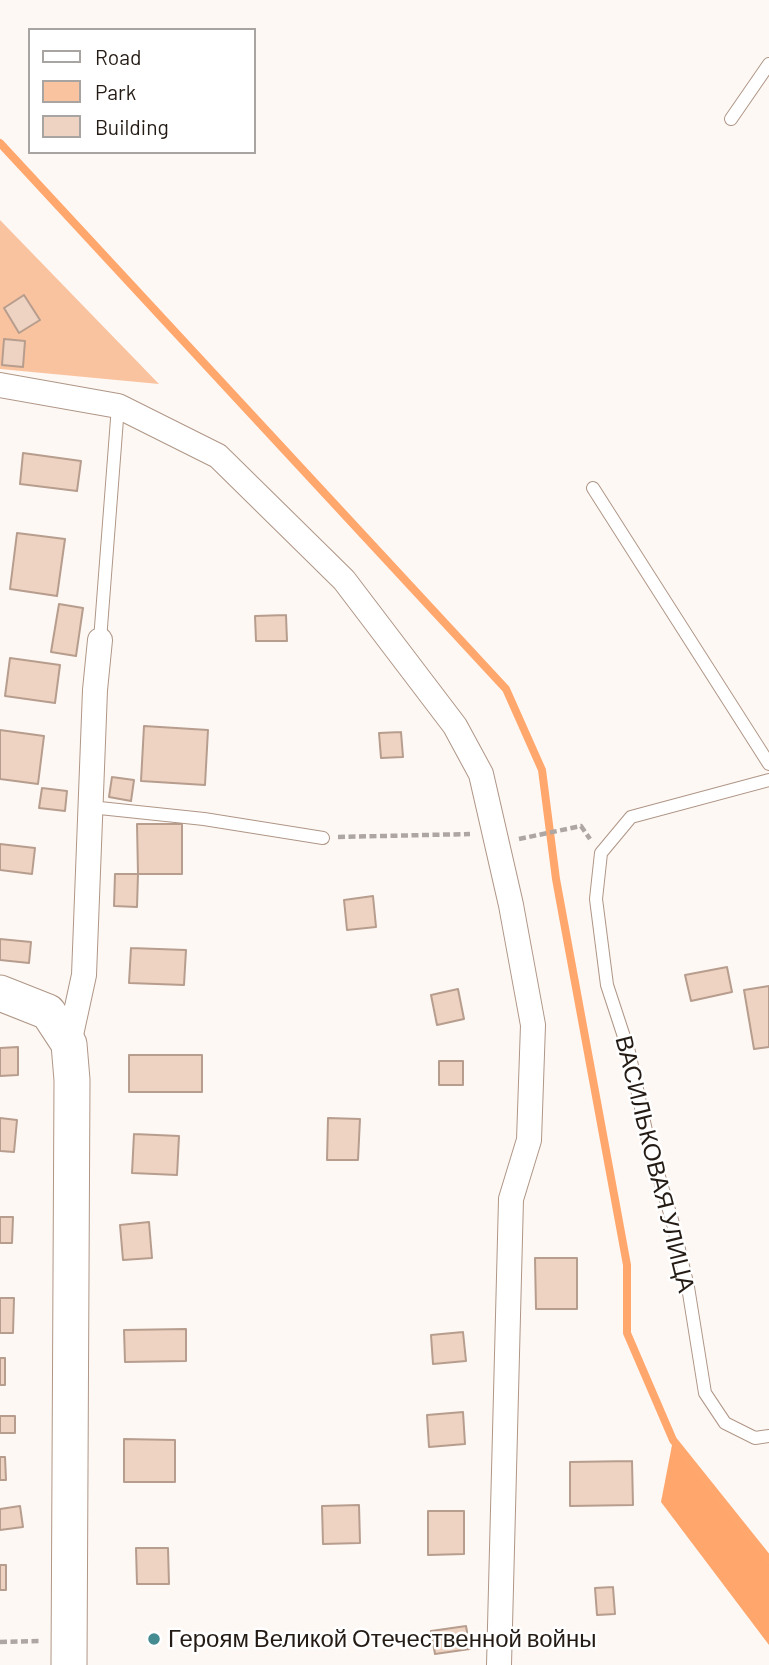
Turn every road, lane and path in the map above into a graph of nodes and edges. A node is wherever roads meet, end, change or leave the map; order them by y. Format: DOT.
graph roads {
  1 [pos="769,64"];
  2 [pos="731,119"];
  3 [pos="0,385"];
  4 [pos="118,405"];
  5 [pos="593,488"];
  6 [pos="100,640"];
  7 [pos="769,764"];
  8 [pos="769,780"];
  9 [pos="90,807"];
  10 [pos="494,833"];
  11 [pos="533,836"];
  12 [pos="323,838"];
  13 [pos="601,853"];
  14 [pos="0,993"];
  15 [pos="69,1044"];
  16 [pos="769,1436"];
  17 [pos="0,1642"];
  18 [pos="69,1652"];
  19 [pos="499,1665"];
  1 -- 2 [label="lane"];
  3 -- 4 [label="street"];
  4 -- 6 [label="lane"];
  4 -- 10 [label="street"];
  5 -- 7 [label="lane"];
  6 -- 9 [label="street"];
  8 -- 13 [label="lane"];
  9 -- 12 [label="lane"];
  9 -- 15 [label="street"];
  10 -- 12 [label="path"];
  10 -- 19 [label="street"];
  11 -- 13 [label="path"];
  13 -- 16 [label="lane, ВАСИЛЬКОВАЯ УЛИЦА"];
  14 -- 15 [label="main road"];
  15 -- 18 [label="main road"];
  17 -- 18 [label="path"];
}
